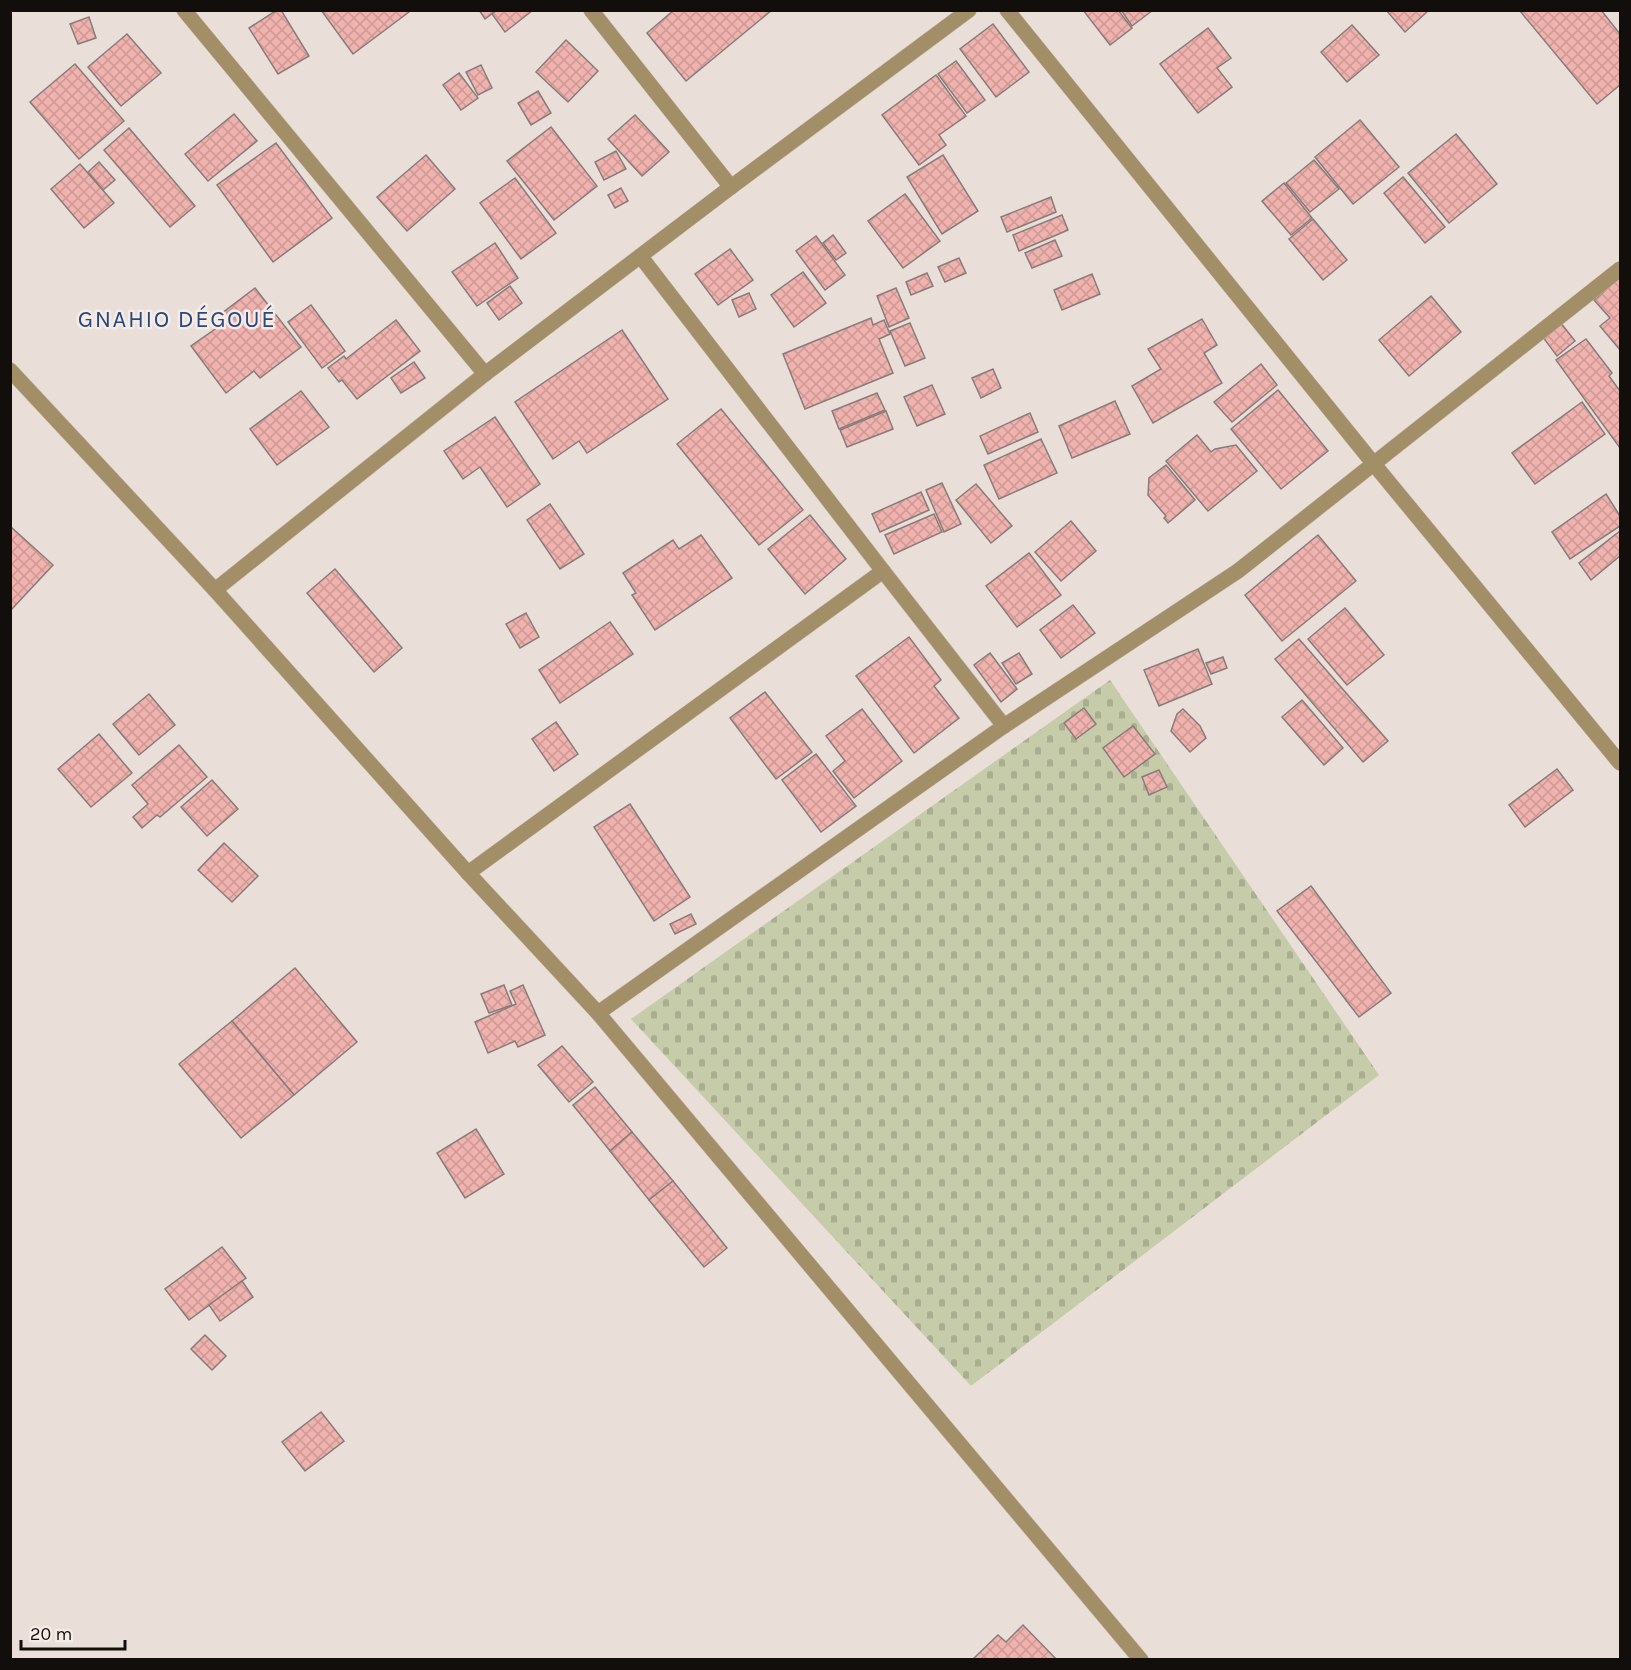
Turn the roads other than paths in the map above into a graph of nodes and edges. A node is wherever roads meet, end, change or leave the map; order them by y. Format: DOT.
graph roads {
  1 [pos="184,10"];
  2 [pos="591,10"];
  3 [pos="969,10"];
  4 [pos="1007,10"];
  5 [pos="731,188"];
  6 [pos="641,257"];
  7 [pos="1620,269"];
  8 [pos="10,370"];
  9 [pos="486,374"];
  10 [pos="1373,463"];
  11 [pos="883,571"];
  12 [pos="215,590"];
  13 [pos="1004,726"];
  14 [pos="1620,763"];
  15 [pos="468,873"];
  16 [pos="598,1013"];
  17 [pos="1141,1659"];
  1 -- 9 [label="street"];
  2 -- 5 [label="street"];
  3 -- 5 [label="street"];
  4 -- 10 [label="street"];
  5 -- 6 [label="street"];
  6 -- 9 [label="street"];
  6 -- 11 [label="street"];
  7 -- 10 [label="street"];
  8 -- 12 [label="street"];
  9 -- 12 [label="street"];
  10 -- 13 [label="street"];
  10 -- 14 [label="street"];
  11 -- 13 [label="street"];
  11 -- 15 [label="street"];
  12 -- 15 [label="street"];
  13 -- 16 [label="street"];
  15 -- 16 [label="street"];
  16 -- 17 [label="street"];
}
